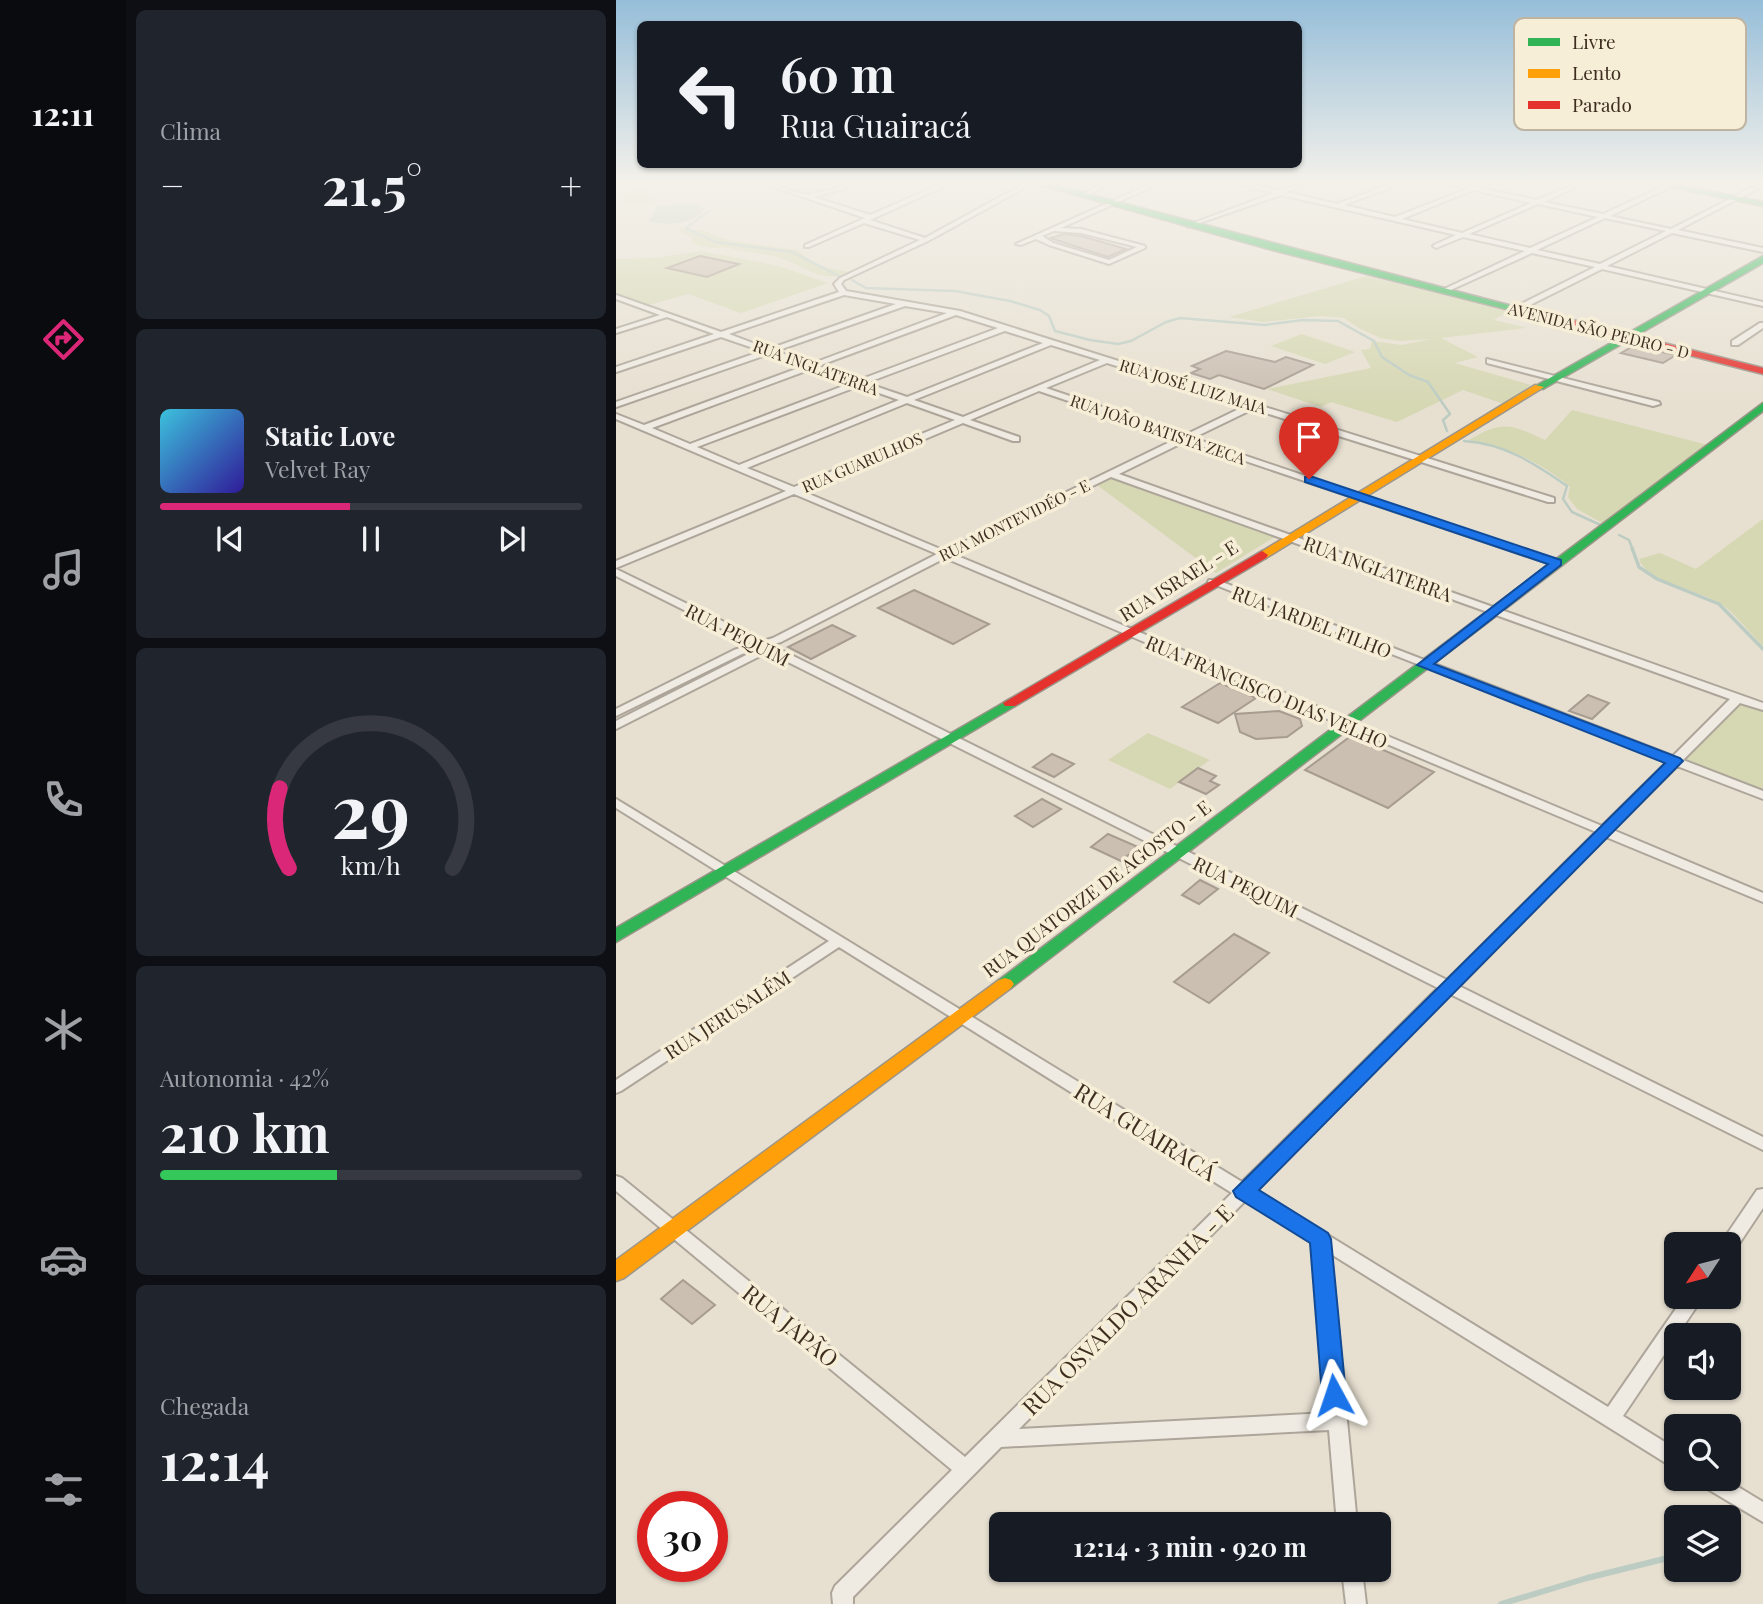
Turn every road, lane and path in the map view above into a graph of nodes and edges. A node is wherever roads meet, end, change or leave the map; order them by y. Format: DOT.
graph roads {
  1 [pos="894,256"];
  2 [pos="1089,256"];
  3 [pos="1123,256"];
  4 [pos="1307,256"];
  5 [pos="1522,256"];
  6 [pos="1553,256"];
  7 [pos="1622,256"];
  8 [pos="1763,259"];
  9 [pos="1600,267"];
  10 [pos="1444,291"];
  11 [pos="1707,291"];
  12 [pos="844,293"];
  13 [pos="616,297"];
  14 [pos="906,303"];
  15 [pos="1763,304"];
  16 [pos="1516,310"];
  17 [pos="957,313"];
  18 [pos="668,315"];
  19 [pos="1763,325"];
  20 [pos="1004,328"];
  21 [pos="616,331"];
  22 [pos="724,334"];
  23 [pos="1628,338"];
  24 [pos="1051,342"];
  25 [pos="1735,343"];
  26 [pos="770,351"];
  27 [pos="1107,359"];
  28 [pos="1490,360"];
  29 [pos="813,366"];
  30 [pos="616,370"];
  31 [pos="1763,371"];
  32 [pos="1554,378"];
  33 [pos="859,383"];
  34 [pos="1038,388"];
  35 [pos="908,400"];
  36 [pos="1656,404"];
  37 [pos="616,405"];
  38 [pos="1254,405"];
  39 [pos="1763,405"];
  40 [pos="616,416"];
  41 [pos="963,419"];
  42 [pos="644,428"];
  43 [pos="1185,438"];
  44 [pos="1016,439"];
  45 [pos="689,447"];
  46 [pos="1421,458"];
  47 [pos="739,468"];
  48 [pos="1111,474"];
  49 [pos="795,491"];
  50 [pos="1358,496"];
  51 [pos="1551,500"];
  52 [pos="1289,536"];
  53 [pos="943,555"];
  54 [pos="1557,563"];
  55 [pos="616,565"];
  56 [pos="616,572"];
  57 [pos="1213,582"];
  58 [pos="1495,610"];
  59 [pos="1132,634"];
  60 [pos="769,644"];
  61 [pos="1424,665"];
  62 [pos="1738,698"];
  63 [pos="1763,707"];
  64 [pos="616,713"];
  65 [pos="1346,724"];
  66 [pos="616,726"];
  67 [pos="948,738"];
  68 [pos="1675,761"];
  69 [pos="1763,795"];
  70 [pos="616,803"];
  71 [pos="630,812"];
  72 [pos="616,819"];
  73 [pos="1604,832"];
  74 [pos="1178,852"];
  75 [pos="727,871"];
  76 [pos="1763,898"];
  77 [pos="616,936"];
  78 [pos="839,941"];
  79 [pos="1449,987"];
  80 [pos="961,1017"];
  81 [pos="616,1087"];
  82 [pos="1763,1144"];
  83 [pos="616,1182"];
  84 [pos="1244,1191"];
  85 [pos="1763,1195"];
  86 [pos="672,1228"];
  87 [pos="1738,1232"];
  88 [pos="1321,1239"];
  89 [pos="616,1272"];
  90 [pos="1686,1309"];
  91 [pos="1611,1419"];
  92 [pos="1336,1421"];
  93 [pos="997,1439"];
  94 [pos="1664,1452"];
  95 [pos="966,1469"];
  96 [pos="1727,1491"];
  97 [pos="1346,1512"];
  98 [pos="1763,1513"];
  99 [pos="1353,1582"];
  100 [pos="843,1599"];
  101 [pos="1356,1604"];
  1 -- 12 [label="street"];
  2 -- 3 [label="street"];
  4 -- 10 [label="street, AVENIDA SÃO PEDRO - D"];
  5 -- 10 [label="street"];
  6 -- 9 [label="street"];
  7 -- 9 [label="street"];
  8 -- 11 [label="street, RUA ISRAEL - E"];
  9 -- 11 [label="street"];
  9 -- 16 [label="street"];
  10 -- 16 [label="street, AVENIDA SÃO PEDRO - D"];
  11 -- 15 [label="street"];
  11 -- 23 [label="street, RUA ISRAEL - E"];
  12 -- 14 [label="street, RUA JOSÉ LUIZ MAIA"];
  12 -- 22 [label="street"];
  13 -- 18 [label="street, RUA INGLATERRA"];
  14 -- 17 [label="street, RUA JOSÉ LUIZ MAIA"];
  14 -- 26 [label="street"];
  16 -- 23 [label="street, AVENIDA SÃO PEDRO - D"];
  17 -- 20 [label="street, RUA JOSÉ LUIZ MAIA"];
  17 -- 29 [label="street"];
  18 -- 21 [label="street"];
  18 -- 22 [label="street, RUA INGLATERRA"];
  19 -- 25 [label="street"];
  20 -- 24 [label="street, RUA JOSÉ LUIZ MAIA"];
  20 -- 33 [label="street"];
  22 -- 26 [label="street, RUA INGLATERRA"];
  22 -- 30 [label="street"];
  23 -- 31 [label="street, AVENIDA SÃO PEDRO - D"];
  23 -- 32 [label="street, RUA ISRAEL - E"];
  24 -- 27 [label="street, RUA JOSÉ LUIZ MAIA"];
  24 -- 35 [label="street"];
  26 -- 29 [label="street, RUA INGLATERRA"];
  26 -- 37 [label="street"];
  27 -- 34 [label="street, RUA GUARULHOS"];
  27 -- 38 [label="street, RUA JOSÉ LUIZ MAIA"];
  28 -- 32 [label="street"];
  29 -- 33 [label="street, RUA INGLATERRA"];
  29 -- 42 [label="street"];
  32 -- 36 [label="street"];
  32 -- 46 [label="street, RUA ISRAEL - E"];
  33 -- 35 [label="street, RUA INGLATERRA"];
  33 -- 45 [label="street"];
  34 -- 41 [label="street, RUA GUARULHOS"];
  34 -- 43 [label="street, RUA JOÃO BATISTA ZECA"];
  35 -- 41 [label="street, RUA INGLATERRA"];
  35 -- 47 [label="street"];
  38 -- 43 [label="street, RUA MONTEVIDÉO - E"];
  38 -- 46 [label="street, RUA JOSÉ LUIZ MAIA"];
  39 -- 54 [label="street, RUA QUATORZE DE AGOSTO - E"];
  40 -- 42 [label="street, RUA FRANCISCO DIAS VELHO"];
  41 -- 44 [label="street, RUA INGLATERRA"];
  41 -- 49 [label="street, RUA GUARULHOS"];
  42 -- 45 [label="street, RUA FRANCISCO DIAS VELHO"];
  43 -- 48 [label="street, RUA MONTEVIDÉO - E"];
  43 -- 50 [label="street, RUA JOÃO BATISTA ZECA"];
  45 -- 47 [label="street, RUA FRANCISCO DIAS VELHO"];
  46 -- 50 [label="street, RUA ISRAEL - E"];
  46 -- 51 [label="street, RUA JOSÉ LUIZ MAIA"];
  47 -- 49 [label="street, RUA FRANCISCO DIAS VELHO"];
  48 -- 52 [label="street, RUA INGLATERRA"];
  48 -- 53 [label="street, RUA MONTEVIDÉO - E"];
  49 -- 53 [label="street, RUA FRANCISCO DIAS VELHO"];
  49 -- 55 [label="street, RUA GUARULHOS"];
  50 -- 52 [label="street, RUA ISRAEL - E"];
  50 -- 54 [label="street, RUA JOÃO BATISTA ZECA"];
  52 -- 57 [label="street, RUA ISRAEL - E"];
  52 -- 58 [label="street, RUA INGLATERRA"];
  53 -- 59 [label="street, RUA FRANCISCO DIAS VELHO"];
  53 -- 60 [label="street, RUA MONTEVIDÉO - E"];
  54 -- 58 [label="street, RUA QUATORZE DE AGOSTO - E"];
  56 -- 60 [label="street, RUA PEQUIM"];
  57 -- 59 [label="street, RUA ISRAEL - E"];
  57 -- 61 [label="street, RUA JARDEL FILHO"];
  58 -- 61 [label="street, RUA QUATORZE DE AGOSTO - E"];
  58 -- 62 [label="street, RUA INGLATERRA"];
  59 -- 65 [label="street, RUA FRANCISCO DIAS VELHO"];
  59 -- 67 [label="street, RUA ISRAEL - E"];
  60 -- 64 [label="street, RUA MONTEVIDÉO - E"];
  60 -- 66 [label="street, RUA MONTEVIDÉO - E"];
  60 -- 67 [label="street, RUA PEQUIM"];
  61 -- 65 [label="street, RUA QUATORZE DE AGOSTO - E"];
  61 -- 68 [label="street, RUA JARDEL FILHO"];
  62 -- 63 [label="street, RUA INGLATERRA"];
  62 -- 68 [label="street, RUA OSVALDO ARANHA - E"];
  65 -- 73 [label="street, RUA FRANCISCO DIAS VELHO"];
  65 -- 74 [label="street, RUA QUATORZE DE AGOSTO - E"];
  67 -- 74 [label="street, RUA PEQUIM"];
  67 -- 75 [label="street, RUA ISRAEL - E"];
  68 -- 69 [label="street, RUA JARDEL FILHO"];
  68 -- 73 [label="street, RUA OSVALDO ARANHA - E"];
  70 -- 71 [label="street, RUA GUAIRACÁ"];
  71 -- 72 [label="street"];
  71 -- 75 [label="street, RUA GUAIRACÁ"];
  73 -- 76 [label="street, RUA FRANCISCO DIAS VELHO"];
  73 -- 79 [label="street, RUA OSVALDO ARANHA - E"];
  74 -- 79 [label="street, RUA PEQUIM"];
  74 -- 80 [label="street, RUA QUATORZE DE AGOSTO - E"];
  75 -- 77 [label="street, RUA ISRAEL - E"];
  75 -- 78 [label="street, RUA GUAIRACÁ"];
  78 -- 80 [label="street, RUA GUAIRACÁ"];
  78 -- 81 [label="street, RUA JERUSALÉM"];
  79 -- 82 [label="street, RUA PEQUIM"];
  79 -- 84 [label="street, RUA OSVALDO ARANHA - E"];
  80 -- 84 [label="street, RUA GUAIRACÁ"];
  80 -- 86 [label="street, RUA QUATORZE DE AGOSTO - E"];
  83 -- 86 [label="street, RUA JAPÃO"];
  84 -- 88 [label="street, RUA GUAIRACÁ"];
  84 -- 93 [label="street, RUA OSVALDO ARANHA - E"];
  85 -- 87 [label="street"];
  86 -- 89 [label="street, RUA QUATORZE DE AGOSTO - E"];
  86 -- 95 [label="street, RUA JAPÃO"];
  88 -- 91 [label="street, RUA GUAIRACÁ"];
  88 -- 92 [label="street"];
  90 -- 91 [label="street"];
  91 -- 94 [label="street, RUA GUAIRACÁ"];
  92 -- 93 [label="street"];
  92 -- 97 [label="street"];
  93 -- 95 [label="street, RUA OSVALDO ARANHA - E"];
  95 -- 100 [label="street, RUA OSVALDO ARANHA - E"];
  96 -- 98 [label="street"];
  99 -- 101 [label="street"];
}
